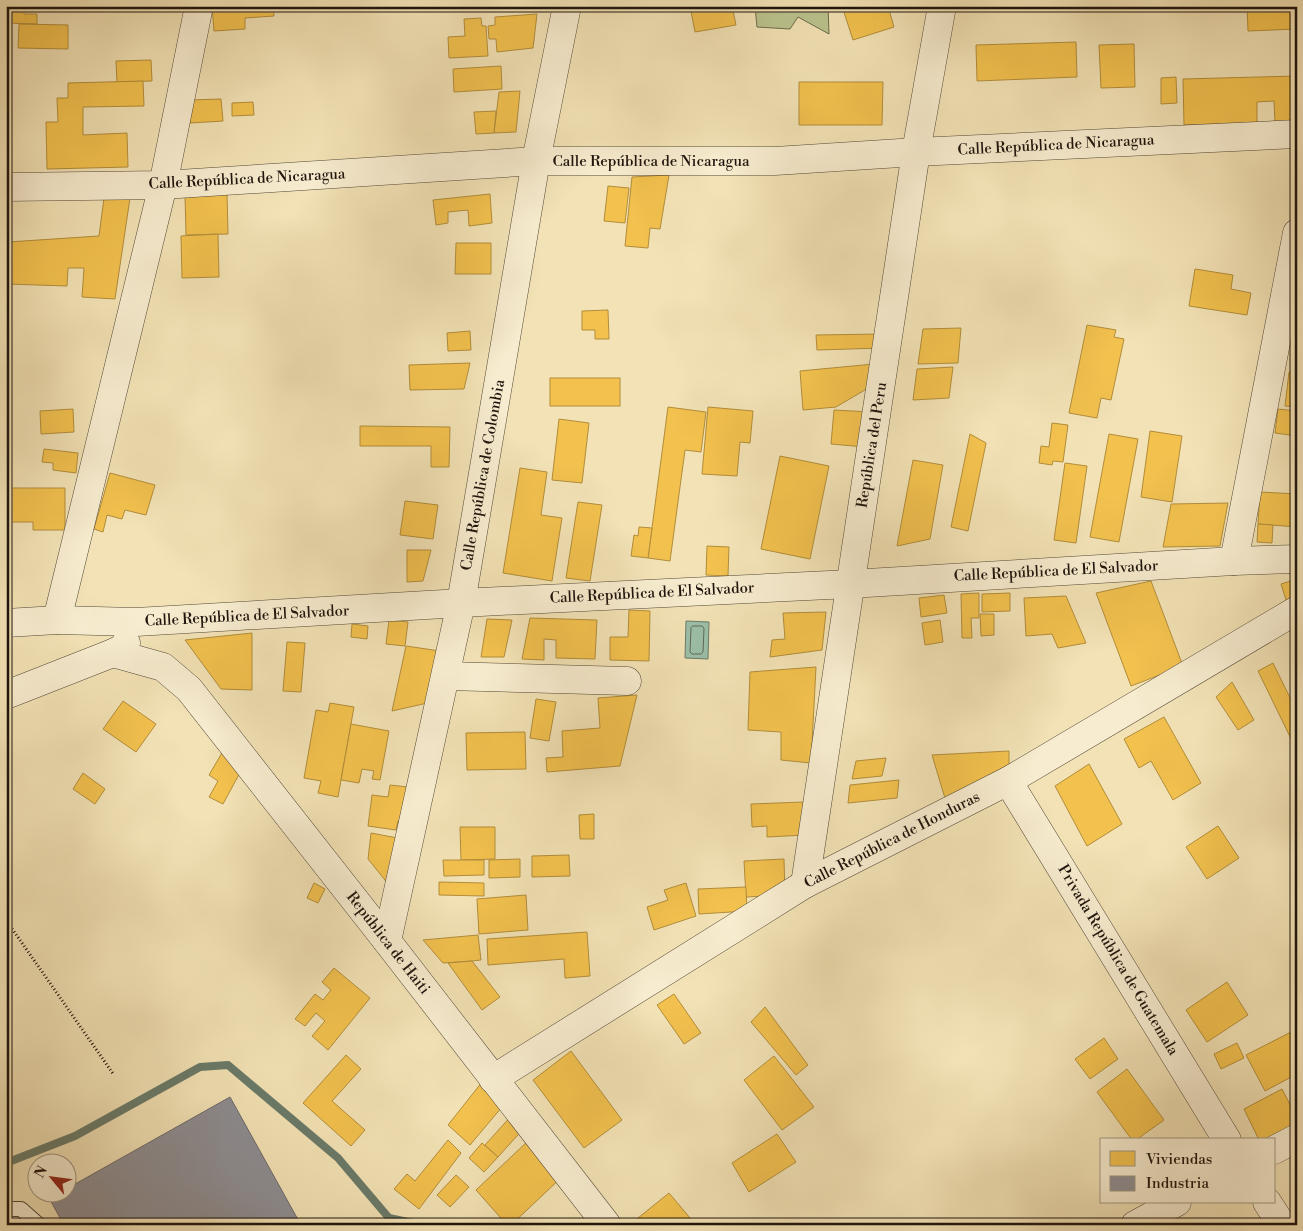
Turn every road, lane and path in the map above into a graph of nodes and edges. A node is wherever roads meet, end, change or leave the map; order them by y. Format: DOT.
graph roads {
  1 [pos="199,6"];
  2 [pos="567,6"];
  3 [pos="942,6"];
  4 [pos="1297,134"];
  5 [pos="916,152"];
  6 [pos="536,161"];
  7 [pos="163,185"];
  8 [pos="6,187"];
  9 [pos="1297,233"];
  10 [pos="1297,560"];
  11 [pos="1234,561"];
  12 [pos="850,584"];
  13 [pos="461,602"];
  14 [pos="1297,610"];
  15 [pos="57,620"];
  16 [pos="169,621"];
  17 [pos="118,622"];
  18 [pos="6,623"];
  19 [pos="114,653"];
  20 [pos="163,667"];
  21 [pos="446,676"];
  22 [pos="627,681"];
  23 [pos="6,695"];
  24 [pos="1008,781"];
  25 [pos="805,884"];
  26 [pos="6,920"];
  27 [pos="387,941"];
  28 [pos="114,1074"];
  29 [pos="493,1079"];
  30 [pos="1226,1138"];
  31 [pos="1297,1138"];
  32 [pos="1276,1149"];
  33 [pos="1173,1204"];
  34 [pos="1268,1204"];
  35 [pos="6,1209"];
  36 [pos="39,1225"];
  37 [pos="607,1225"];
  38 [pos="1135,1225"];
  39 [pos="1282,1225"];
  1 -- 7 [label="street"];
  2 -- 6 [label="street, Calle República de Colombia"];
  3 -- 5 [label="street, República del Peru"];
  4 -- 5 [label="street, Calle República de Nicaragua"];
  5 -- 6 [label="street, Calle República de Nicaragua"];
  5 -- 12 [label="street, República del Peru"];
  6 -- 7 [label="street, Calle República de Nicaragua"];
  6 -- 13 [label="street, Calle República de Colombia"];
  7 -- 8 [label="street, Calle República de Nicaragua"];
  7 -- 15 [label="street"];
  9 -- 11 [label="street"];
  10 -- 11 [label="street, Calle República de El Salvador"];
  11 -- 12 [label="street, Calle República de El Salvador"];
  12 -- 13 [label="street, Calle República de El Salvador"];
  12 -- 25 [label="street, República del Peru"];
  13 -- 16 [label="street, Calle República de El Salvador"];
  13 -- 21 [label="street, Calle República de Colombia"];
  14 -- 24 [label="street, Calle República de Honduras"];
  15 -- 17 [label="street, Calle República de El Salvador"];
  15 -- 18 [label="street, Calle República de El Salvador"];
  16 -- 17 [label="street, Calle República de El Salvador"];
  16 -- 20 [label="street"];
  17 -- 19 [label="street"];
  19 -- 20 [label="street"];
  19 -- 23 [label="street"];
  20 -- 27 [label="street, República de Haiti"];
  21 -- 22 [label="street"];
  21 -- 27 [label="street, Calle República de Colombia"];
  24 -- 25 [label="street, Calle República de Honduras"];
  24 -- 30 [label="street, Privada República de Guatemala"];
  25 -- 29 [label="street, Calle República de Honduras"];
  26 -- 28 [label="path"];
  27 -- 29 [label="street, República de Haiti"];
  29 -- 37 [label="street, República de Haiti"];
  31 -- 32 [label="street"];
  33 -- 38 [label="street"];
  34 -- 39 [label="street"];
  35 -- 36 [label="lane"];
}
